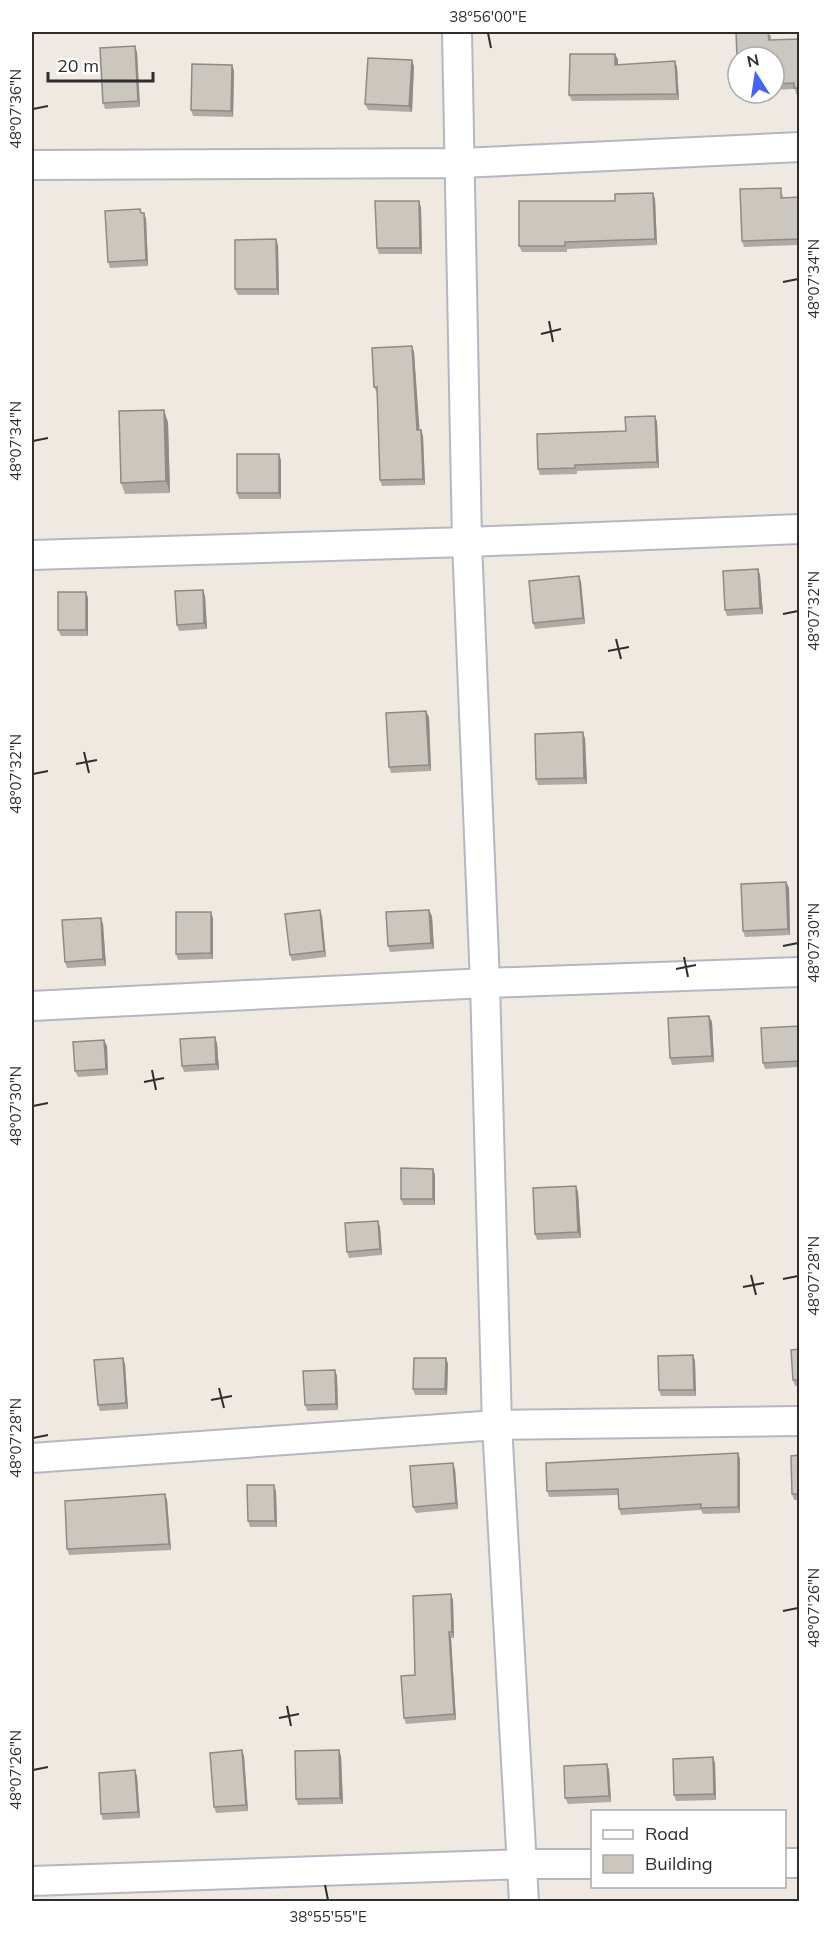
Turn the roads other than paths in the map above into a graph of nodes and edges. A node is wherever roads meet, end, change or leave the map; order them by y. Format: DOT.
graph roads {
  1 [pos="457,32"];
  2 [pos="800,147"];
  3 [pos="461,164"];
  4 [pos="32,165"];
  5 [pos="800,529"];
  6 [pos="467,542"];
  7 [pos="32,555"];
  8 [pos="800,972"];
  9 [pos="485,983"];
  10 [pos="32,1006"];
  11 [pos="800,1421"];
  12 [pos="497,1425"];
  13 [pos="32,1458"];
  14 [pos="522,1864"];
  15 [pos="591,1864"];
  16 [pos="32,1881"];
  17 [pos="524,1902"];
  1 -- 3 [label="street"];
  2 -- 3 [label="street"];
  3 -- 4 [label="street"];
  3 -- 6 [label="street"];
  5 -- 6 [label="street"];
  6 -- 7 [label="street"];
  6 -- 9 [label="street"];
  8 -- 9 [label="street"];
  9 -- 10 [label="street"];
  9 -- 12 [label="street"];
  11 -- 12 [label="street"];
  12 -- 13 [label="street"];
  12 -- 14 [label="street"];
  14 -- 15 [label="street"];
  14 -- 16 [label="street"];
  14 -- 17 [label="street"];
}
